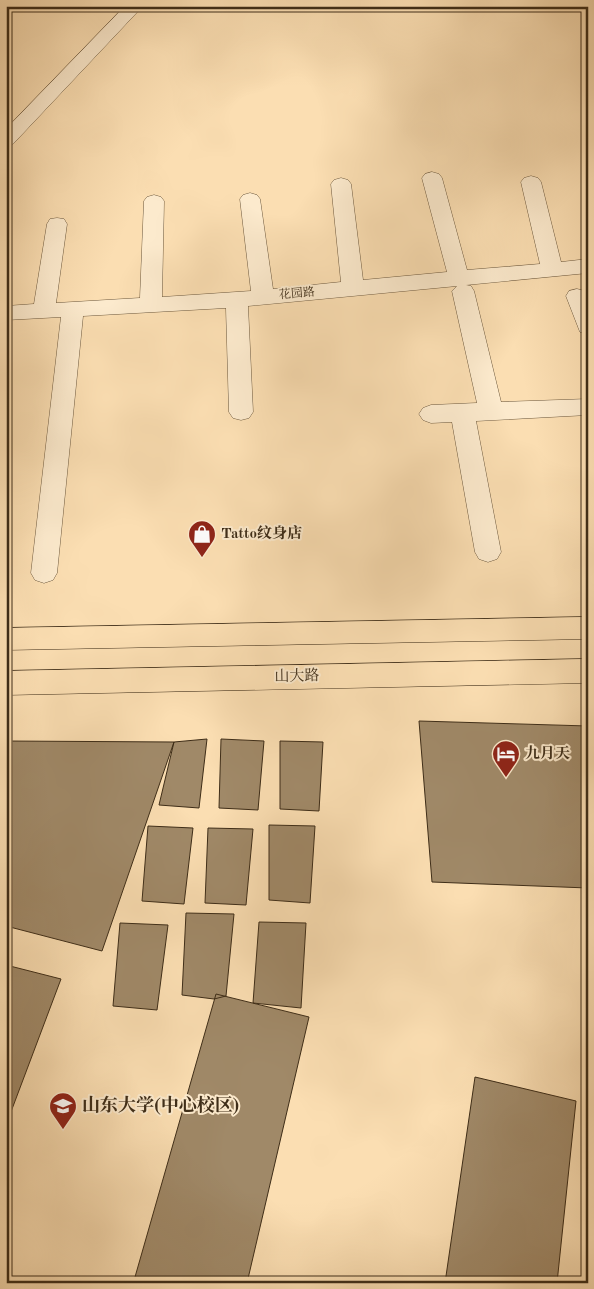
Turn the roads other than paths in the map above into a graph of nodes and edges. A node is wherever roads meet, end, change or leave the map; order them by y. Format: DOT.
graph roads {
  1 [pos="135,6"];
  2 [pos="6,140"];
  3 [pos="432,178"];
  4 [pos="531,182"];
  5 [pos="341,184"];
  6 [pos="250,199"];
  7 [pos="154,201"];
  8 [pos="56,224"];
  9 [pos="588,266"];
  10 [pos="552,268"];
  11 [pos="461,285"];
  12 [pos="353,289"];
  13 [pos="577,296"];
  14 [pos="262,297"];
  15 [pos="237,299"];
  16 [pos="151,305"];
  17 [pos="73,310"];
  18 [pos="44,312"];
  19 [pos="6,313"];
  20 [pos="588,327"];
  21 [pos="588,408"];
  22 [pos="491,411"];
  23 [pos="241,412"];
  24 [pos="462,412"];
  25 [pos="431,414"];
  26 [pos="488,552"];
  27 [pos="44,572"];
  28 [pos="588,628"];
  29 [pos="6,639"];
  30 [pos="588,671"];
  31 [pos="6,682"];
  1 -- 2 [label="street"];
  3 -- 11 [label="street"];
  4 -- 10 [label="street"];
  5 -- 12 [label="street"];
  6 -- 14 [label="street"];
  7 -- 16 [label="street"];
  8 -- 18 [label="street"];
  9 -- 10 [label="street, 花园路"];
  10 -- 11 [label="street, 花园路"];
  11 -- 12 [label="street, 花园路"];
  11 -- 22 [label="street"];
  12 -- 14 [label="street, 花园路"];
  13 -- 20 [label="street"];
  14 -- 15 [label="street, 花园路"];
  15 -- 16 [label="street, 花园路"];
  15 -- 23 [label="street"];
  16 -- 17 [label="street, 花园路"];
  17 -- 18 [label="street, 花园路"];
  17 -- 27 [label="street"];
  18 -- 19 [label="street, 花园路"];
  21 -- 22 [label="street"];
  22 -- 24 [label="street"];
  24 -- 25 [label="street"];
  24 -- 26 [label="street"];
  28 -- 29 [label="main road"];
  30 -- 31 [label="main road, 山大路"];
}
